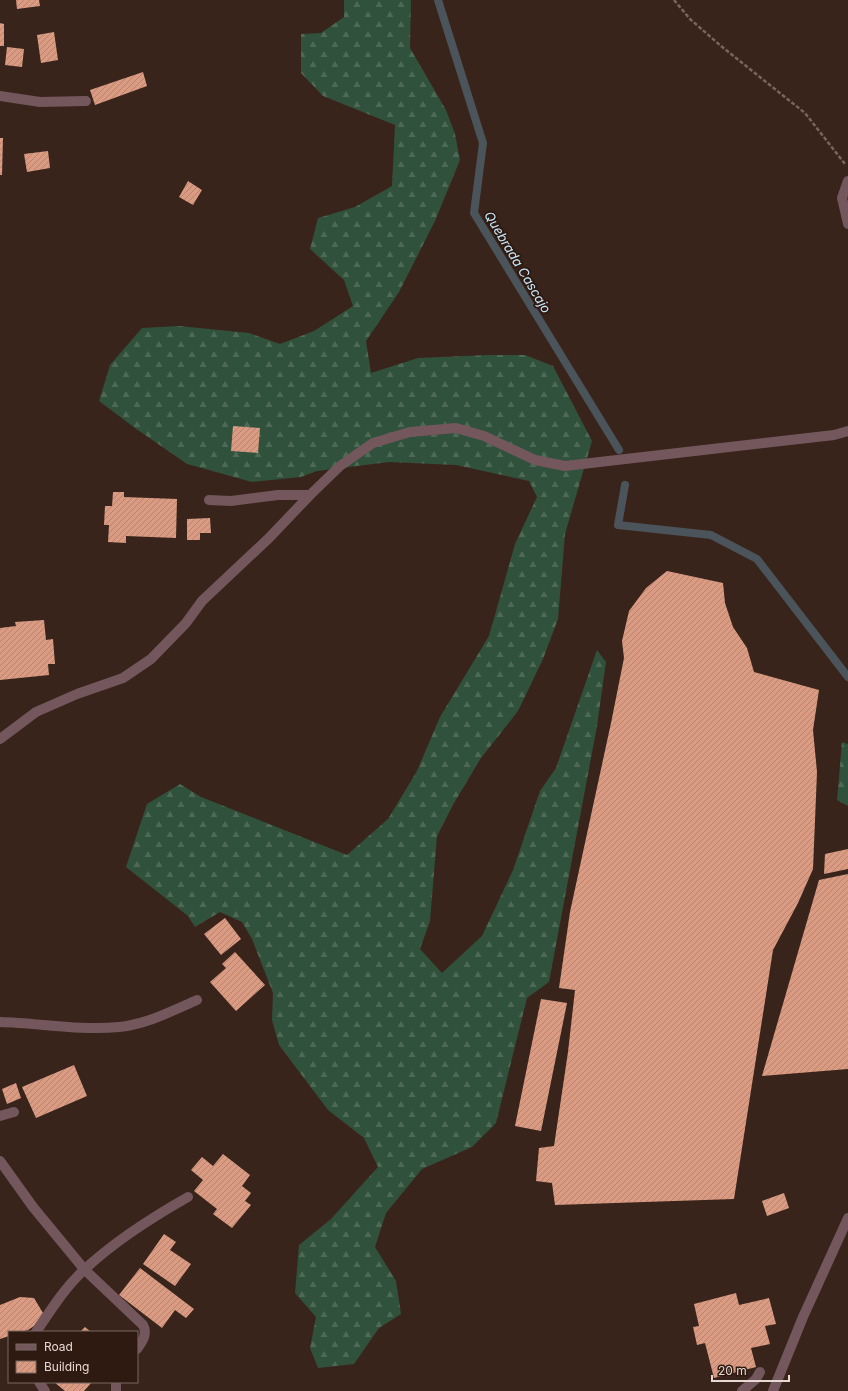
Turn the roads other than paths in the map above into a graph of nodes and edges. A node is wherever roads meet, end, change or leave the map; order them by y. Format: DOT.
graph roads {
  1 [pos="0,96"];
  2 [pos="86,101"];
  3 [pos="848,181"];
  4 [pos="848,224"];
  5 [pos="848,431"];
  6 [pos="310,495"];
  7 [pos="209,500"];
  8 [pos="0,739"];
  9 [pos="197,1000"];
  10 [pos="0,1022"];
  11 [pos="14,1112"];
  12 [pos="0,1116"];
  13 [pos="0,1161"];
  14 [pos="188,1198"];
  15 [pos="848,1218"];
  16 [pos="84,1269"];
  17 [pos="37,1331"];
  18 [pos="138,1348"];
  19 [pos="760,1372"];
  20 [pos="742,1391"];
  21 [pos="773,1391"];
  1 -- 2 [label="street"];
  3 -- 4 [label="street"];
  5 -- 6 [label="street"];
  6 -- 7 [label="street"];
  6 -- 8 [label="street"];
  9 -- 10 [label="street"];
  11 -- 12 [label="street"];
  13 -- 16 [label="street"];
  14 -- 16 [label="street"];
  15 -- 21 [label="street"];
  16 -- 17 [label="street"];
  16 -- 18 [label="street"];
  19 -- 20 [label="street"];
}
